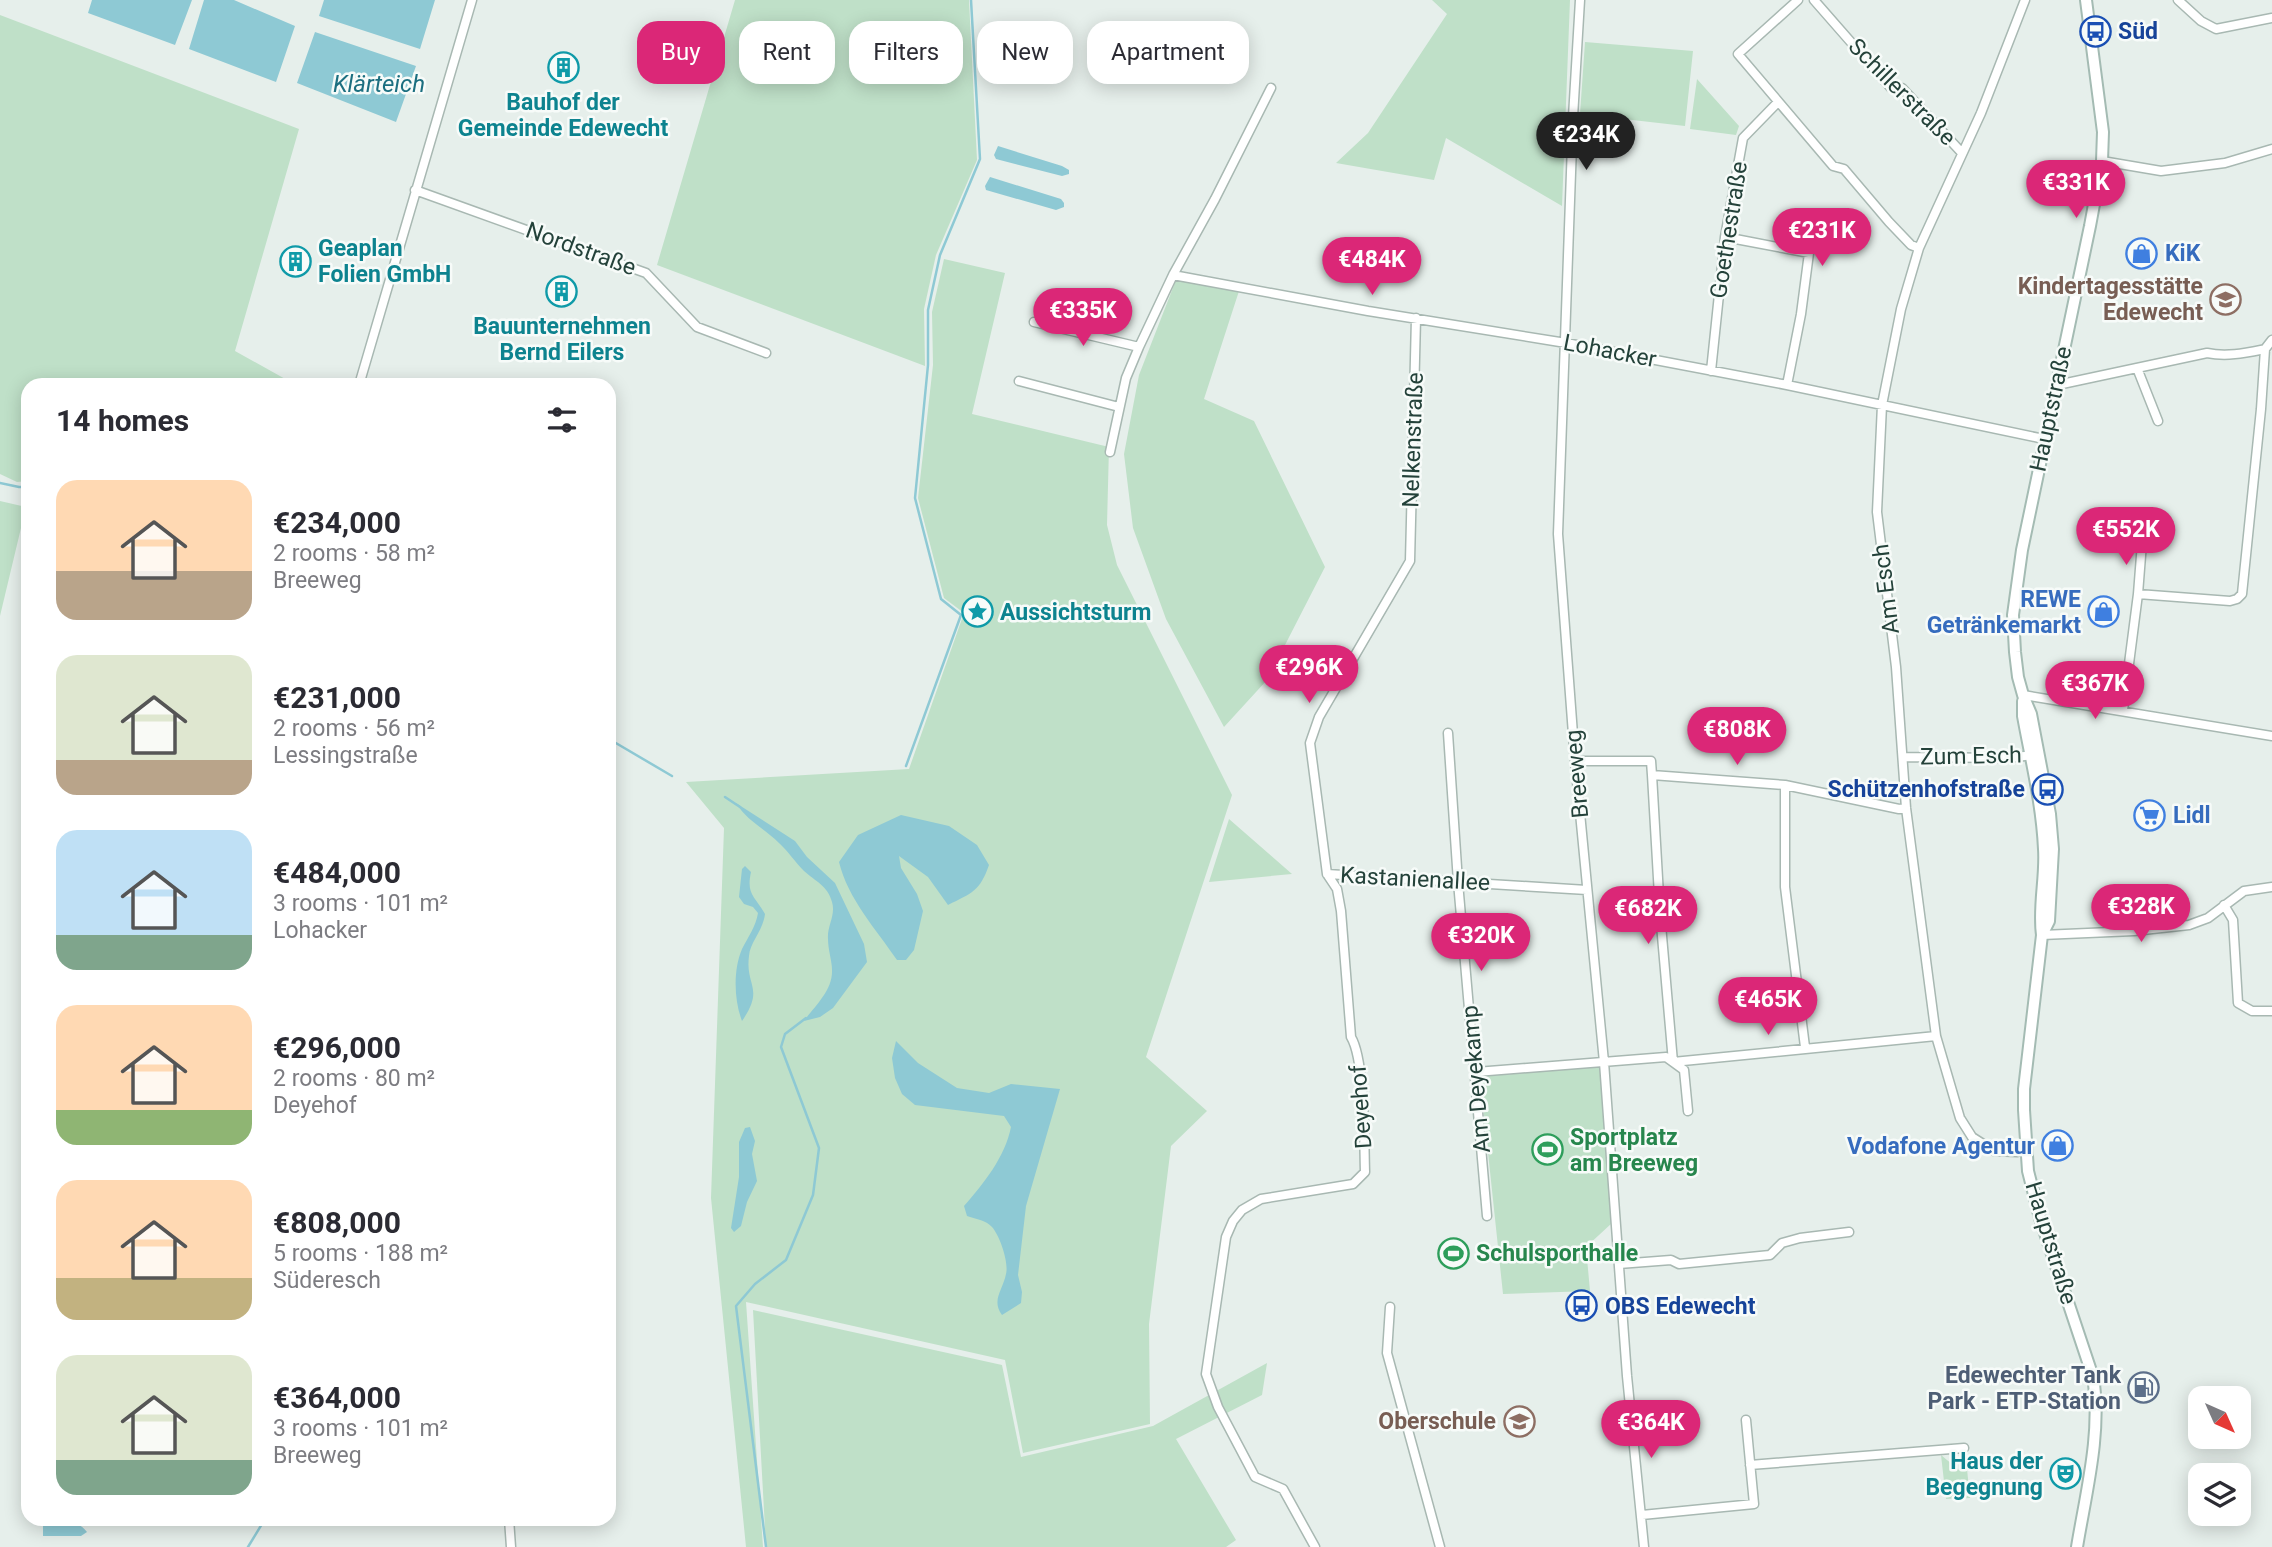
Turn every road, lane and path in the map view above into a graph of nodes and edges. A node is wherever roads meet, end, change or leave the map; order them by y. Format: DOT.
graph roads {
  1 [pos="472,0"];
  2 [pos="1580,0"];
  3 [pos="1798,0"];
  4 [pos="1814,0"];
  5 [pos="2025,0"];
  6 [pos="2086,0"];
  7 [pos="2178,0"];
  8 [pos="2272,18"];
  9 [pos="1271,88"];
  10 [pos="1778,102"];
  11 [pos="2272,149"];
  12 [pos="1962,153"];
  13 [pos="2102,161"];
  14 [pos="415,190"];
  15 [pos="1725,237"];
  16 [pos="1919,248"];
  17 [pos="1173,275"];
  18 [pos="1416,318"];
  19 [pos="1034,322"];
  20 [pos="2272,340"];
  21 [pos="1566,343"];
  22 [pos="1139,347"];
  23 [pos="2265,349"];
  24 [pos="766,353"];
  25 [pos="2137,368"];
  26 [pos="1711,371"];
  27 [pos="361,378"];
  28 [pos="1019,381"];
  29 [pos="2057,382"];
  30 [pos="1787,385"];
  31 [pos="1882,405"];
  32 [pos="1119,407"];
  33 [pos="2272,408"];
  34 [pos="2261,409"];
  35 [pos="2158,421"];
  36 [pos="2044,439"];
  37 [pos="1110,453"];
  38 [pos="2142,543"];
  39 [pos="1410,561"];
  40 [pos="2138,594"];
  41 [pos="2022,695"];
  42 [pos="2123,710"];
  43 [pos="1448,733"];
  44 [pos="2272,736"];
  45 [pos="2035,755"];
  46 [pos="1903,757"];
  47 [pos="1575,761"];
  48 [pos="1652,775"];
  49 [pos="1785,785"];
  50 [pos="1906,808"];
  51 [pos="1326,874"];
  52 [pos="1458,882"];
  53 [pos="2272,887"];
  54 [pos="1587,890"];
  55 [pos="2224,905"];
  56 [pos="2042,935"];
  57 [pos="2272,1011"];
  58 [pos="1936,1036"];
  59 [pos="1804,1047"];
  60 [pos="1604,1062"];
  61 [pos="1673,1062"];
  62 [pos="1476,1072"];
  63 [pos="1688,1111"];
  64 [pos="2026,1149"];
  65 [pos="1487,1216"];
  66 [pos="1849,1233"];
  67 [pos="1619,1264"];
  68 [pos="1390,1307"];
  69 [pos="1746,1420"];
  70 [pos="1964,1447"];
  71 [pos="1750,1465"];
  72 [pos="1642,1515"];
  73 [pos="510,1526"];
  74 [pos="511,1547"];
  75 [pos="1315,1547"];
  76 [pos="1440,1547"];
  77 [pos="1644,1547"];
  78 [pos="2077,1547"];
  1 -- 14 [label="street"];
  2 -- 21 [label="street, Breeweg"];
  3 -- 10 [label="street"];
  4 -- 12 [label="street, Schillerstraße"];
  5 -- 12 [label="street, Am Esch"];
  6 -- 13 [label="main road, Hauptstraße"];
  7 -- 8 [label="street"];
  9 -- 17 [label="street"];
  10 -- 15 [label="street, Goethestraße"];
  10 -- 16 [label="street"];
  11 -- 13 [label="street"];
  12 -- 16 [label="street, Am Esch"];
  13 -- 29 [label="main road, Hauptstraße"];
  14 -- 24 [label="street, Nordstraße"];
  14 -- 27 [label="street"];
  15 -- 26 [label="street, Goethestraße"];
  15 -- 30 [label="street"];
  16 -- 31 [label="street, Am Esch"];
  17 -- 18 [label="street, Lohacker"];
  17 -- 22 [label="street"];
  18 -- 21 [label="street, Lohacker"];
  18 -- 39 [label="street, Nelkenstraße"];
  19 -- 22 [label="street"];
  20 -- 23 [label="street"];
  21 -- 26 [label="street, Lohacker"];
  21 -- 47 [label="street, Breeweg"];
  22 -- 32 [label="street"];
  23 -- 25 [label="street"];
  23 -- 34 [label="street"];
  25 -- 29 [label="street"];
  25 -- 35 [label="street"];
  26 -- 30 [label="street, Lohacker"];
  28 -- 32 [label="street"];
  29 -- 36 [label="main road, Hauptstraße"];
  30 -- 31 [label="street, Lohacker"];
  31 -- 36 [label="street, Lohacker"];
  31 -- 46 [label="street, Am Esch"];
  32 -- 37 [label="street"];
  33 -- 34 [label="street"];
  34 -- 40 [label="street"];
  36 -- 41 [label="main road, Hauptstraße"];
  38 -- 40 [label="street"];
  39 -- 51 [label="street, Deyehof"];
  40 -- 42 [label="street"];
  41 -- 42 [label="street"];
  41 -- 45 [label="main road, Hauptstraße"];
  42 -- 44 [label="street"];
  43 -- 52 [label="street, Am Deyekamp"];
  45 -- 46 [label="street, Zum Esch"];
  45 -- 56 [label="main road, Hauptstraße"];
  46 -- 50 [label="street, Am Esch"];
  47 -- 48 [label="street"];
  47 -- 54 [label="street, Breeweg"];
  48 -- 49 [label="street"];
  48 -- 61 [label="street"];
  49 -- 50 [label="street"];
  49 -- 59 [label="street"];
  50 -- 58 [label="street, Am Esch"];
  51 -- 52 [label="street, Kastanienallee"];
  51 -- 75 [label="street, Deyehof"];
  52 -- 54 [label="street, Kastanienallee"];
  52 -- 62 [label="street, Am Deyekamp"];
  53 -- 55 [label="street"];
  54 -- 60 [label="street, Breeweg"];
  55 -- 56 [label="street"];
  55 -- 57 [label="street"];
  56 -- 64 [label="main road, Hauptstraße"];
  58 -- 59 [label="street"];
  58 -- 64 [label="street, Am Esch"];
  59 -- 61 [label="street"];
  60 -- 61 [label="street"];
  60 -- 62 [label="street"];
  60 -- 67 [label="street, Breeweg"];
  61 -- 63 [label="street"];
  62 -- 65 [label="street, Am Deyekamp"];
  64 -- 78 [label="main road, Hauptstraße"];
  66 -- 67 [label="street"];
  67 -- 72 [label="street, Breeweg"];
  68 -- 76 [label="street"];
  69 -- 71 [label="street"];
  70 -- 71 [label="street"];
  71 -- 72 [label="street"];
  72 -- 77 [label="street, Breeweg"];
  73 -- 74 [label="street"];
}
